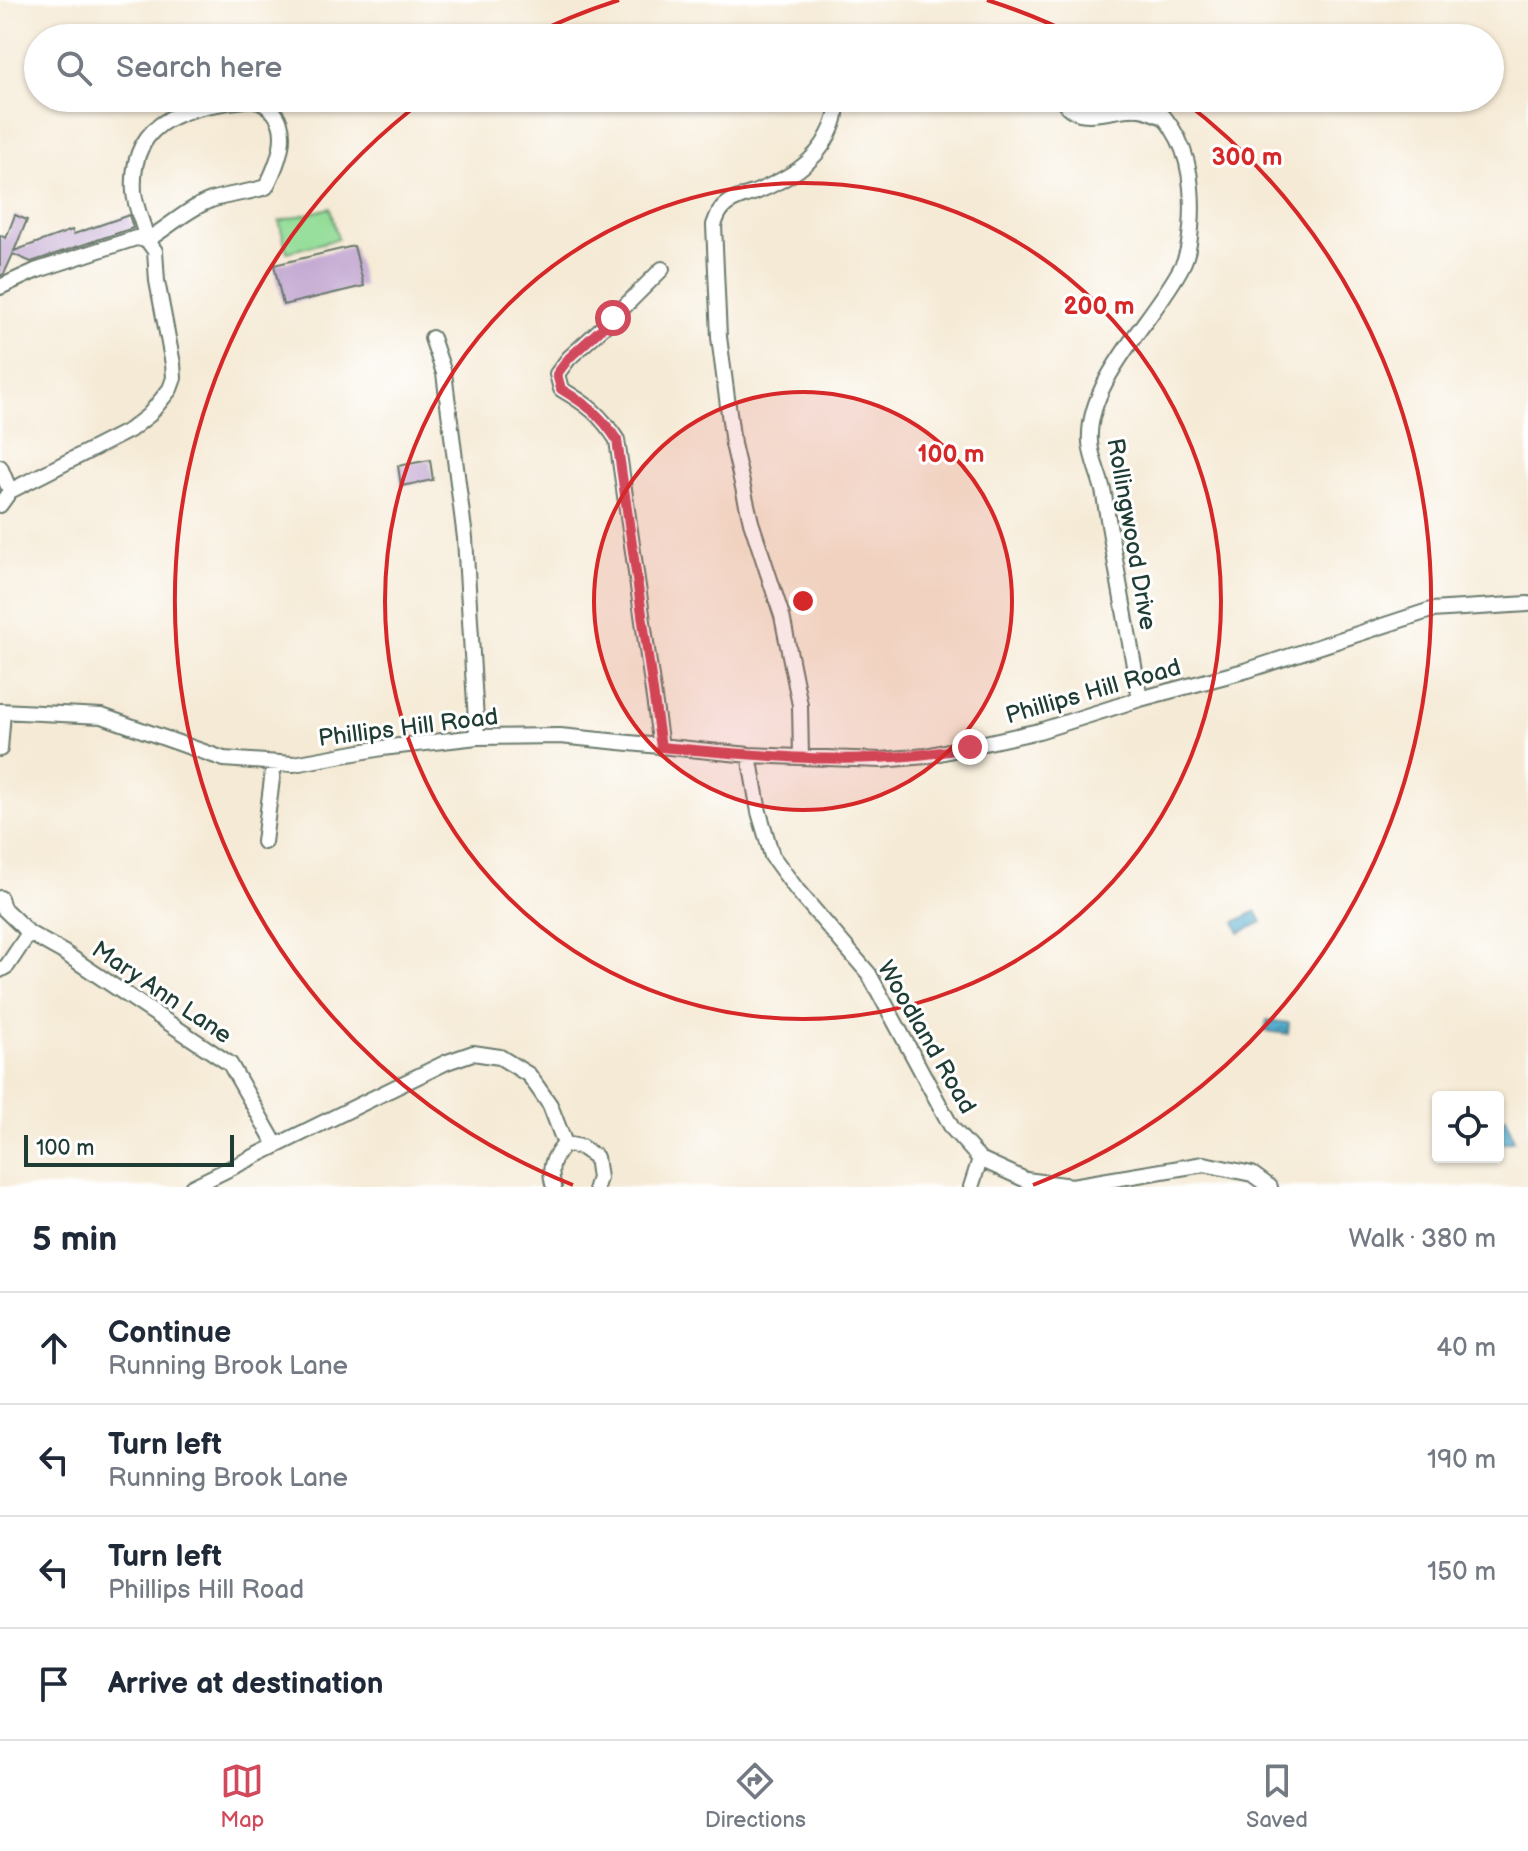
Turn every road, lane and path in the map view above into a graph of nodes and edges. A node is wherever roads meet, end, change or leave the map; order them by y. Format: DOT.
graph roads {
  1 [pos="188,112"];
  2 [pos="274,112"];
  3 [pos="836,112"];
  4 [pos="1080,112"];
  5 [pos="1116,112"];
  6 [pos="1149,112"];
  7 [pos="1162,112"];
  8 [pos="1168,118"];
  9 [pos="147,240"];
  10 [pos="662,269"];
  11 [pos="0,287"];
  12 [pos="432,338"];
  13 [pos="0,467"];
  14 [pos="10,491"];
  15 [pos="0,505"];
  16 [pos="1528,604"];
  17 [pos="1140,699"];
  18 [pos="2,712"];
  19 [pos="477,737"];
  20 [pos="661,747"];
  21 [pos="0,749"];
  22 [pos="749,755"];
  23 [pos="801,757"];
  24 [pos="274,763"];
  25 [pos="264,842"];
  26 [pos="0,898"];
  27 [pos="29,933"];
  28 [pos="0,970"];
  29 [pos="565,1144"];
  30 [pos="276,1145"];
  31 [pos="980,1159"];
  32 [pos="192,1187"];
  33 [pos="554,1187"];
  34 [pos="596,1187"];
  35 [pos="971,1187"];
  36 [pos="1270,1187"];
  1 -- 9 [label="street"];
  2 -- 9 [label="street"];
  3 -- 23 [label="street"];
  4 -- 5 [label="street"];
  6 -- 8 [label="street"];
  7 -- 8 [label="street, Rollingwood Drive"];
  8 -- 17 [label="street, Rollingwood Drive"];
  9 -- 11 [label="street"];
  9 -- 14 [label="street"];
  10 -- 20 [label="street"];
  12 -- 19 [label="street"];
  13 -- 14 [label="street"];
  14 -- 15 [label="street"];
  16 -- 17 [label="street, Phillips Hill Road"];
  17 -- 23 [label="street, Phillips Hill Road"];
  18 -- 21 [label="street"];
  18 -- 24 [label="street, Phillips Hill Road"];
  19 -- 20 [label="street, Phillips Hill Road"];
  19 -- 24 [label="street, Phillips Hill Road"];
  20 -- 22 [label="street, Phillips Hill Road"];
  22 -- 23 [label="street, Phillips Hill Road"];
  22 -- 31 [label="street, Woodland Road"];
  24 -- 25 [label="street"];
  26 -- 27 [label="street, Mary Ann Lane"];
  27 -- 28 [label="street"];
  27 -- 30 [label="street, Mary Ann Lane"];
  29 -- 30 [label="street"];
  29 -- 33 [label="street"];
  29 -- 34 [label="street"];
  30 -- 32 [label="street"];
  31 -- 35 [label="street"];
  31 -- 36 [label="street, Woodland Road"];
}
